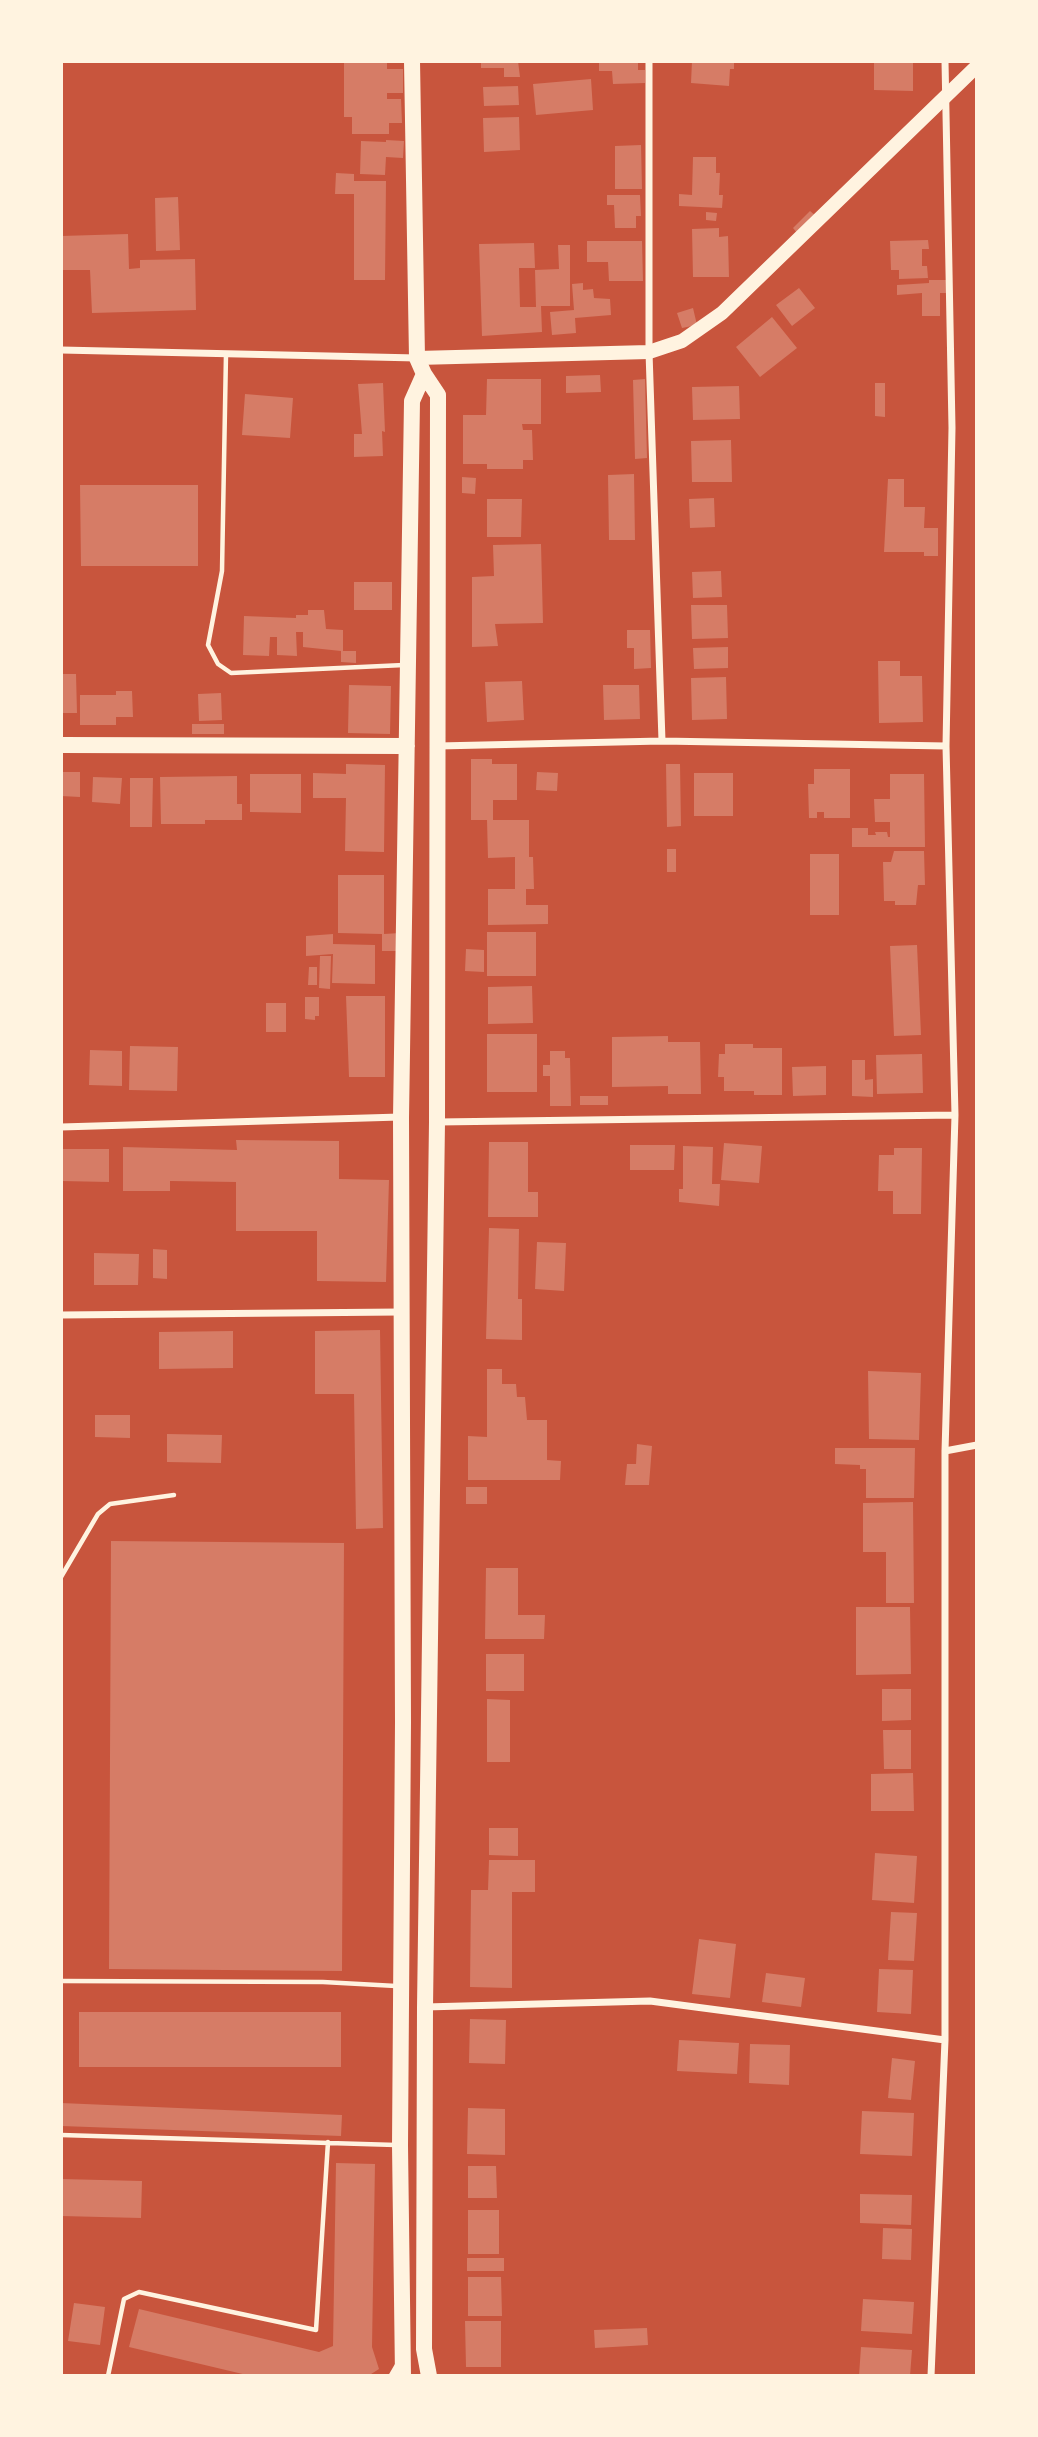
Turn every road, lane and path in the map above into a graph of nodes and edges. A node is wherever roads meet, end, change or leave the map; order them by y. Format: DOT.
graph roads {
  1 [pos="412,61"];
  2 [pos="649,61"];
  3 [pos="944,61"];
  4 [pos="977,66"];
  5 [pos="944,96"];
  6 [pos="61,350"];
  7 [pos="649,352"];
  8 [pos="226,354"];
  9 [pos="416,358"];
  10 [pos="424,374"];
  11 [pos="408,665"];
  12 [pos="662,741"];
  13 [pos="61,745"];
  14 [pos="407,746"];
  15 [pos="439,746"];
  16 [pos="946,746"];
  17 [pos="955,1115"];
  18 [pos="401,1117"];
  19 [pos="437,1122"];
  20 [pos="61,1127"];
  21 [pos="400,1312"];
  22 [pos="61,1315"];
  23 [pos="977,1445"];
  24 [pos="945,1451"];
  25 [pos="174,1495"];
  26 [pos="61,1577"];
  27 [pos="403,1722"];
  28 [pos="428,1723"];
  29 [pos="61,1981"];
  30 [pos="401,1986"];
  31 [pos="425,2007"];
  32 [pos="945,2040"];
  33 [pos="61,2134"];
  34 [pos="328,2142"];
  35 [pos="400,2145"];
  36 [pos="402,2368"];
  37 [pos="108,2376"];
  38 [pos="392,2376"];
  39 [pos="429,2376"];
  40 [pos="931,2376"];
  1 -- 9 [label="highway"];
  2 -- 7 [label="street"];
  3 -- 5 [label="street"];
  4 -- 5 [label="main road"];
  5 -- 7 [label="main road"];
  5 -- 16 [label="street"];
  6 -- 8 [label="street"];
  7 -- 9 [label="main road"];
  7 -- 12 [label="street"];
  8 -- 9 [label="street"];
  8 -- 11 [label="lane"];
  9 -- 10 [label="highway"];
  10 -- 11 [label="highway"];
  10 -- 15 [label="highway"];
  11 -- 14 [label="highway"];
  12 -- 15 [label="street"];
  12 -- 16 [label="street"];
  13 -- 14 [label="highway"];
  14 -- 18 [label="highway"];
  15 -- 19 [label="highway"];
  16 -- 17 [label="street"];
  17 -- 19 [label="street"];
  17 -- 24 [label="street"];
  18 -- 20 [label="street"];
  18 -- 21 [label="highway"];
  19 -- 28 [label="highway"];
  21 -- 22 [label="street"];
  21 -- 27 [label="highway"];
  23 -- 24 [label="street"];
  24 -- 32 [label="street"];
  25 -- 26 [label="lane"];
  27 -- 28 [label="highway"];
  27 -- 30 [label="highway"];
  28 -- 31 [label="highway"];
  29 -- 30 [label="lane"];
  30 -- 35 [label="highway"];
  31 -- 32 [label="street"];
  31 -- 39 [label="highway"];
  32 -- 40 [label="street"];
  33 -- 34 [label="lane"];
  34 -- 35 [label="lane"];
  34 -- 37 [label="lane"];
  35 -- 36 [label="highway"];
  36 -- 38 [label="street"];
}
